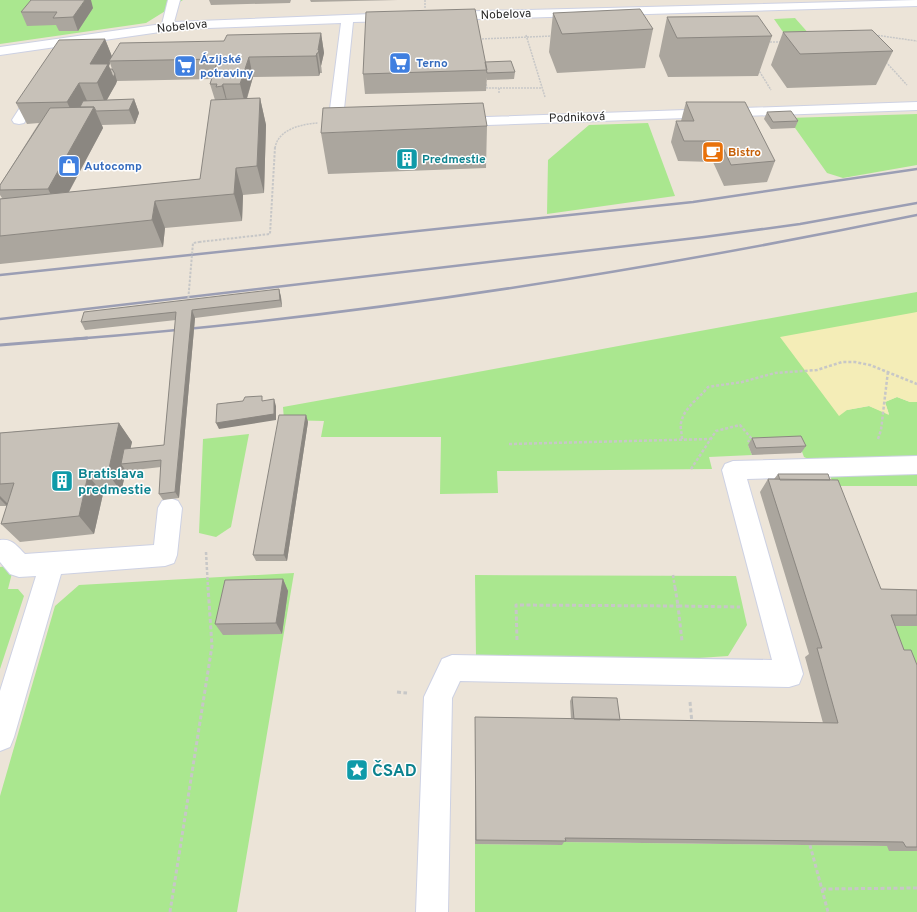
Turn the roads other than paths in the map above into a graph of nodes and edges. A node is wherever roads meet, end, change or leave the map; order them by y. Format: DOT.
graph roads {
  1 [pos="174,0"];
  2 [pos="564,0"];
  3 [pos="917,3"];
  4 [pos="569,12"];
  5 [pos="434,16"];
  6 [pos="410,17"];
  7 [pos="347,19"];
  8 [pos="167,27"];
  9 [pos="0,51"];
  10 [pos="48,76"];
  11 [pos="917,106"];
  12 [pos="19,120"];
  13 [pos="443,123"];
  14 [pos="373,127"];
  15 [pos="917,465"];
  16 [pos="170,508"];
  17 [pos="0,551"];
  18 [pos="52,563"];
  19 [pos="0,737"];
  20 [pos="432,912"];
  1 -- 8 [label="street"];
  2 -- 4 [label="street"];
  3 -- 4 [label="street, Nobelova"];
  4 -- 5 [label="street, Nobelova"];
  6 -- 7 [label="street, Nobelova"];
  7 -- 8 [label="street, Nobelova"];
  7 -- 14 [label="street"];
  8 -- 9 [label="street, Nobelova"];
  10 -- 12 [label="street"];
  11 -- 13 [label="street, Podniková"];
  15 -- 20 [label="street"];
  16 -- 18 [label="street"];
  17 -- 18 [label="street"];
  18 -- 19 [label="street"];
}
